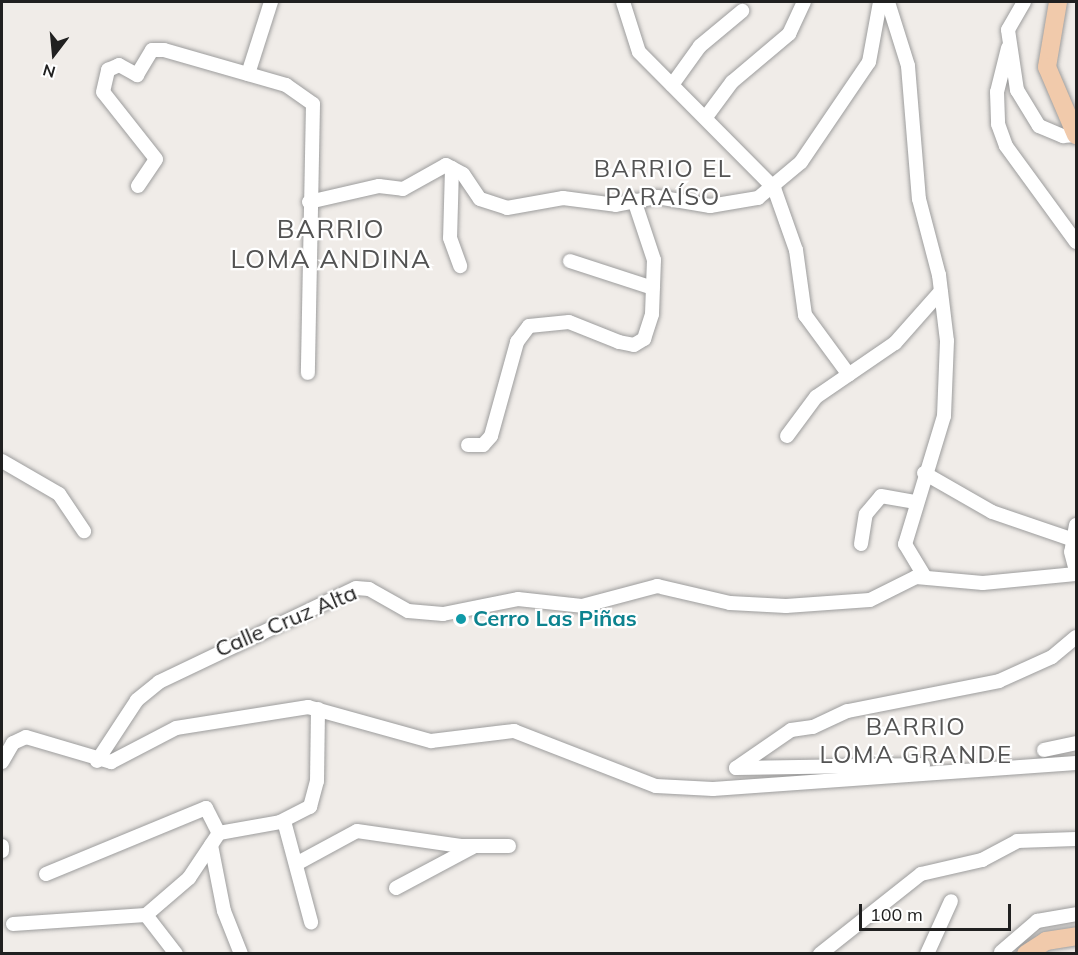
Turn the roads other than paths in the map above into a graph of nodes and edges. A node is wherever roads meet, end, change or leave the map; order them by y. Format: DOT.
graph roads {
  1 [pos="271,2"];
  2 [pos="623,2"];
  3 [pos="804,2"];
  4 [pos="880,2"];
  5 [pos="888,2"];
  6 [pos="1024,2"];
  7 [pos="1058,2"];
  8 [pos="742,11"];
  9 [pos="1008,48"];
  10 [pos="248,74"];
  11 [pos="672,85"];
  12 [pos="706,117"];
  13 [pos="1077,135"];
  14 [pos="452,168"];
  15 [pos="138,186"];
  16 [pos="774,188"];
  17 [pos="634,200"];
  18 [pos="309,202"];
  19 [pos="1077,242"];
  20 [pos="570,261"];
  21 [pos="460,266"];
  22 [pos="653,288"];
  23 [pos="941,291"];
  24 [pos="309,373"];
  25 [pos="849,375"];
  26 [pos="787,436"];
  27 [pos="468,445"];
  28 [pos="2,462"];
  29 [pos="924,473"];
  30 [pos="914,502"];
  31 [pos="1077,525"];
  32 [pos="84,531"];
  33 [pos="1071,539"];
  34 [pos="861,544"];
  35 [pos="1077,573"];
  36 [pos="924,576"];
  37 [pos="1077,637"];
  38 [pos="318,709"];
  39 [pos="1077,744"];
  40 [pos="1044,750"];
  41 [pos="2,762"];
  42 [pos="97,762"];
  43 [pos="1077,763"];
  44 [pos="284,821"];
  45 [pos="215,839"];
  46 [pos="1077,839"];
  47 [pos="2,846"];
  48 [pos="474,846"];
  49 [pos="509,846"];
  50 [pos="2,851"];
  51 [pos="296,864"];
  52 [pos="46,874"];
  53 [pos="396,888"];
  54 [pos="951,901"];
  55 [pos="1077,914"];
  56 [pos="146,915"];
  57 [pos="311,922"];
  58 [pos="13,924"];
  59 [pos="1077,936"];
  60 [pos="1001,952"];
  61 [pos="176,954"];
  62 [pos="241,954"];
  63 [pos="820,954"];
  64 [pos="927,954"];
  65 [pos="1026,954"];
  1 -- 10 [label="street"];
  2 -- 11 [label="street"];
  3 -- 12 [label="street"];
  4 -- 16 [label="street"];
  5 -- 23 [label="street"];
  6 -- 9 [label="street"];
  7 -- 13 [label="main road"];
  8 -- 11 [label="street"];
  9 -- 13 [label="street"];
  9 -- 19 [label="street"];
  10 -- 15 [label="street"];
  10 -- 18 [label="street"];
  11 -- 12 [label="street"];
  12 -- 16 [label="street"];
  14 -- 17 [label="street"];
  14 -- 18 [label="street"];
  14 -- 21 [label="street"];
  16 -- 17 [label="street"];
  16 -- 25 [label="street"];
  17 -- 22 [label="street"];
  18 -- 24 [label="street"];
  20 -- 22 [label="street"];
  22 -- 27 [label="street"];
  23 -- 25 [label="street"];
  23 -- 29 [label="street"];
  25 -- 26 [label="street"];
  28 -- 32 [label="street"];
  29 -- 30 [label="street"];
  29 -- 33 [label="street"];
  30 -- 34 [label="street"];
  30 -- 36 [label="street"];
  31 -- 33 [label="street"];
  33 -- 35 [label="street"];
  35 -- 36 [label="street"];
  36 -- 42 [label="street, Calle Cruz Alta"];
  37 -- 43 [label="street"];
  38 -- 42 [label="street"];
  38 -- 43 [label="street"];
  38 -- 44 [label="street"];
  39 -- 40 [label="street"];
  41 -- 42 [label="street"];
  44 -- 45 [label="street"];
  44 -- 51 [label="street"];
  45 -- 52 [label="street"];
  45 -- 56 [label="street"];
  45 -- 62 [label="street"];
  46 -- 63 [label="street"];
  47 -- 50 [label="street"];
  48 -- 49 [label="street"];
  48 -- 51 [label="street"];
  48 -- 53 [label="street"];
  51 -- 57 [label="street"];
  54 -- 64 [label="street"];
  55 -- 60 [label="street"];
  56 -- 58 [label="street"];
  56 -- 61 [label="street"];
  59 -- 65 [label="main road"];
}
